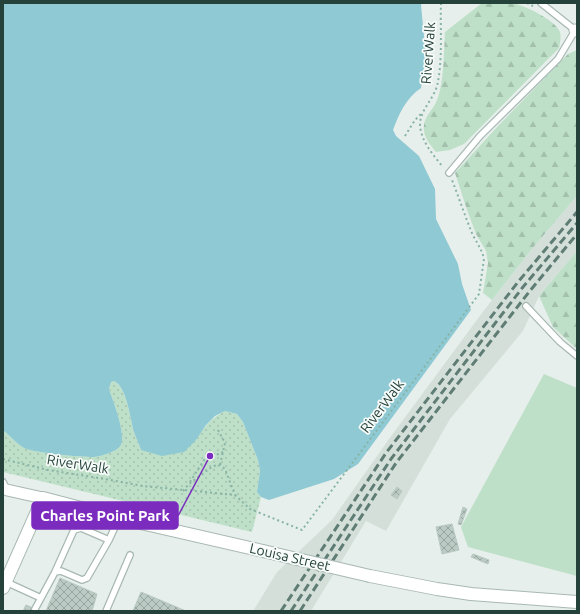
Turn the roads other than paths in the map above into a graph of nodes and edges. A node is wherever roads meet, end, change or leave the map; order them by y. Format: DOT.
graph roads {
  1 [pos="541,3"];
  2 [pos="576,29"];
  3 [pos="448,173"];
  4 [pos="526,306"];
  5 [pos="577,356"];
  6 [pos="4,487"];
  7 [pos="43,498"];
  8 [pos="119,518"];
  9 [pos="109,540"];
  10 [pos="130,555"];
  11 [pos="55,572"];
  12 [pos="4,585"];
  13 [pos="41,598"];
  14 [pos="577,602"];
  15 [pos="35,609"];
  16 [pos="106,611"];
  1 -- 2 [label="lane"];
  2 -- 3 [label="lane"];
  4 -- 5 [label="lane"];
  6 -- 7 [label="street, Louisa Street"];
  7 -- 8 [label="street, Louisa Street"];
  7 -- 12 [label="street"];
  8 -- 9 [label="lane"];
  8 -- 14 [label="street, Louisa Street, bridge"];
  9 -- 11 [label="lane"];
  9 -- 11 [label="lane"];
  10 -- 16 [label="lane"];
  11 -- 13 [label="lane"];
  12 -- 13 [label="lane"];
  13 -- 15 [label="lane"];
}
